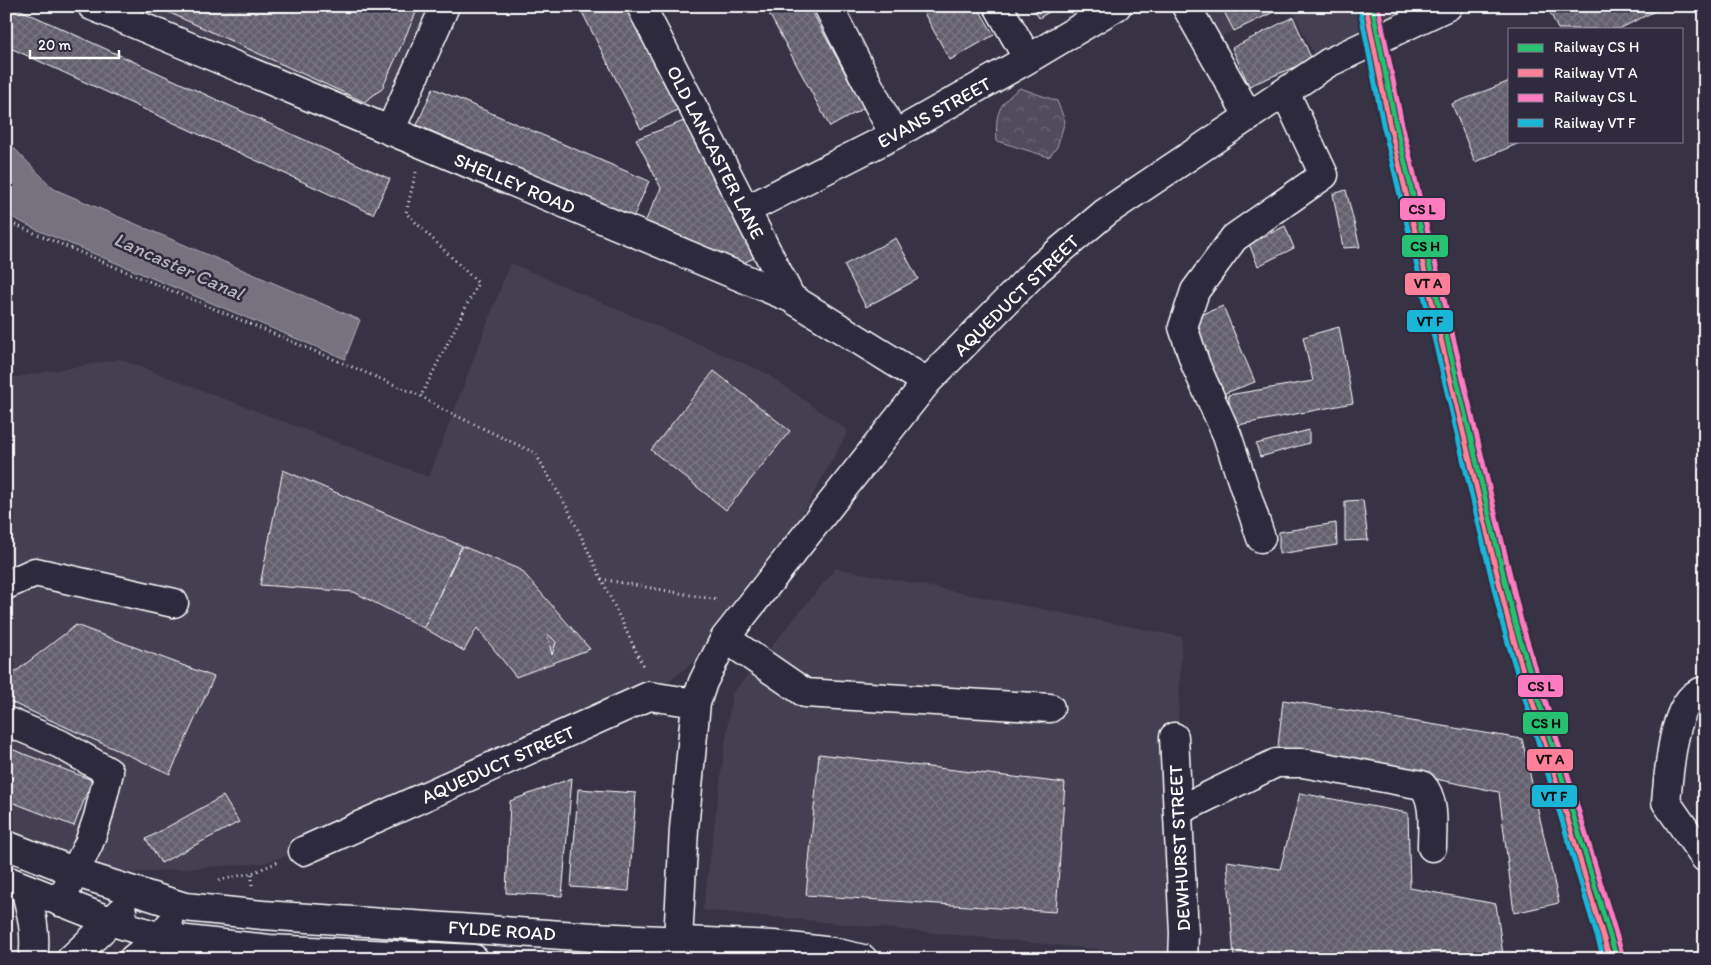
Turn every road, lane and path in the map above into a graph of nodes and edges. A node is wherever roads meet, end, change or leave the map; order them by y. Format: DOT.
graph roads {
  1 [pos="92,6"];
  2 [pos="445,6"];
  3 [pos="641,6"];
  4 [pos="828,6"];
  5 [pos="998,6"];
  6 [pos="1117,6"];
  7 [pos="1186,6"];
  8 [pos="1448,6"];
  9 [pos="1028,59"];
  10 [pos="1286,92"];
  11 [pos="1249,117"];
  12 [pos="390,131"];
  13 [pos="894,135"];
  14 [pos="422,144"];
  15 [pos="746,210"];
  16 [pos="6,221"];
  17 [pos="791,298"];
  18 [pos="927,382"];
  19 [pos="422,396"];
  20 [pos="1261,538"];
  21 [pos="600,579"];
  22 [pos="6,585"];
  23 [pos="725,602"];
  24 [pos="174,603"];
  25 [pos="725,638"];
  26 [pos="1705,691"];
  27 [pos="648,696"];
  28 [pos="696,703"];
  29 [pos="1050,708"];
  30 [pos="6,721"];
  31 [pos="1174,737"];
  32 [pos="1178,811"];
  33 [pos="6,845"];
  34 [pos="1432,847"];
  35 [pos="303,851"];
  36 [pos="1705,858"];
  37 [pos="75,871"];
  38 [pos="16,884"];
  39 [pos="142,893"];
  40 [pos="60,902"];
  41 [pos="185,907"];
  42 [pos="110,921"];
  43 [pos="160,937"];
  44 [pos="678,949"];
  45 [pos="33,959"];
  46 [pos="71,959"];
  47 [pos="133,959"];
  48 [pos="474,959"];
  49 [pos="863,959"];
  50 [pos="1183,959"];
  1 -- 12 [label="street, SHELLEY ROAD"];
  2 -- 12 [label="street"];
  3 -- 15 [label="street, OLD LANCASTER LANE"];
  4 -- 13 [label="street"];
  5 -- 9 [label="street"];
  6 -- 9 [label="street, EVANS STREET"];
  7 -- 11 [label="street"];
  8 -- 10 [label="street, AQUEDUCT STREET"];
  9 -- 13 [label="street, EVANS STREET"];
  10 -- 11 [label="street, AQUEDUCT STREET"];
  10 -- 20 [label="street"];
  11 -- 18 [label="street, AQUEDUCT STREET"];
  12 -- 14 [label="street, SHELLEY ROAD"];
  13 -- 15 [label="street, EVANS STREET"];
  14 -- 17 [label="street, SHELLEY ROAD"];
  14 -- 19 [label="path"];
  15 -- 17 [label="street, OLD LANCASTER LANE"];
  16 -- 19 [label="path"];
  17 -- 18 [label="street, SHELLEY ROAD"];
  18 -- 25 [label="street, AQUEDUCT STREET"];
  19 -- 21 [label="path"];
  21 -- 23 [label="path"];
  21 -- 27 [label="path"];
  22 -- 24 [label="street"];
  25 -- 28 [label="street, AQUEDUCT STREET"];
  25 -- 29 [label="street"];
  26 -- 36 [label="street"];
  27 -- 28 [label="street"];
  27 -- 35 [label="street, AQUEDUCT STREET"];
  28 -- 44 [label="street, AQUEDUCT STREET"];
  30 -- 37 [label="street"];
  31 -- 32 [label="street, DEWHURST STREET"];
  32 -- 34 [label="street"];
  32 -- 50 [label="street, DEWHURST STREET"];
  33 -- 37 [label="street, FYLDE ROAD"];
  37 -- 39 [label="street, FYLDE ROAD"];
  37 -- 40 [label="street"];
  38 -- 40 [label="street, FYLDE ROAD"];
  38 -- 45 [label="street"];
  39 -- 41 [label="street, FYLDE ROAD"];
  39 -- 42 [label="street"];
  40 -- 42 [label="street, FYLDE ROAD"];
  41 -- 43 [label="street"];
  41 -- 44 [label="street, FYLDE ROAD"];
  42 -- 43 [label="street, FYLDE ROAD"];
  42 -- 46 [label="street"];
  43 -- 47 [label="street"];
  43 -- 48 [label="street, FYLDE ROAD"];
  44 -- 49 [label="street, FYLDE ROAD"];
}
